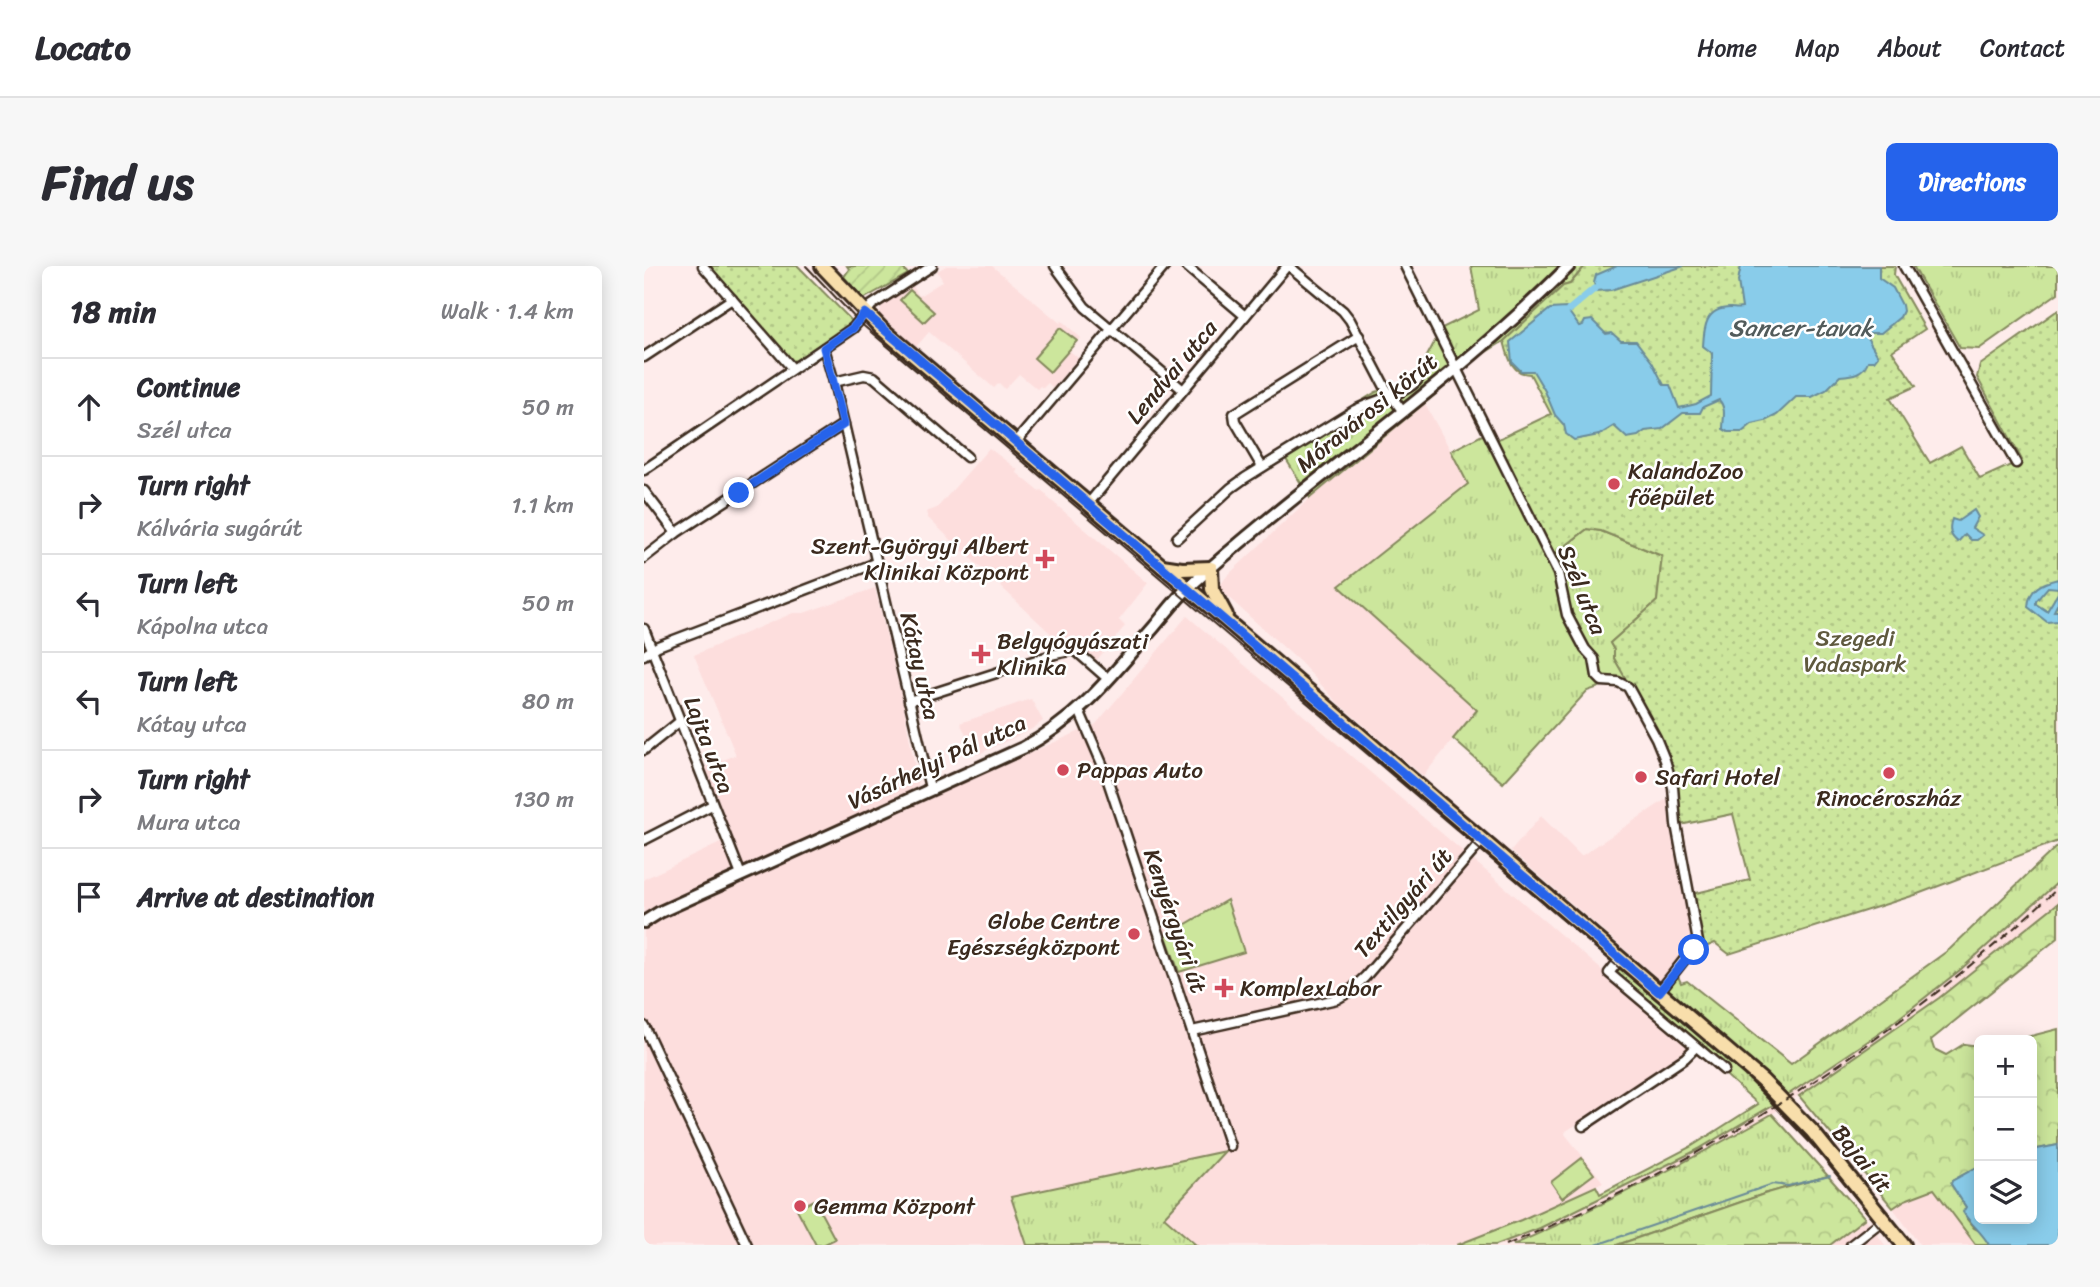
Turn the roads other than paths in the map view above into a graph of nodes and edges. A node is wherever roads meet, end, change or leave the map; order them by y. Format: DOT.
graph roads {
  1 [pos="704,266"];
  2 [pos="822,266"];
  3 [pos="932,266"];
  4 [pos="1055,266"];
  5 [pos="1165,266"];
  6 [pos="1186,266"];
  7 [pos="1288,266"];
  8 [pos="1405,266"];
  9 [pos="1569,266"];
  10 [pos="1904,266"];
  11 [pos="732,299"];
  12 [pos="865,313"];
  13 [pos="1245,316"];
  14 [pos="1112,329"];
  15 [pos="1359,336"];
  16 [pos="824,348"];
  17 [pos="644,357"];
  18 [pos="792,368"];
  19 [pos="1456,368"];
  20 [pos="1419,378"];
  21 [pos="834,382"];
  22 [pos="1182,389"];
  23 [pos="1390,395"];
  24 [pos="1403,412"];
  25 [pos="844,424"];
  26 [pos="1016,442"];
  27 [pos="967,457"];
  28 [pos="2016,463"];
  29 [pos="1262,467"];
  30 [pos="644,470"];
  31 [pos="644,491"];
  32 [pos="1088,504"];
  33 [pos="676,533"];
  34 [pos="1177,538"];
  35 [pos="644,558"];
  36 [pos="876,563"];
  37 [pos="1160,566"];
  38 [pos="1212,568"];
  39 [pos="1187,588"];
  40 [pos="1234,627"];
  41 [pos="644,629"];
  42 [pos="652,649"];
  43 [pos="644,655"];
  44 [pos="1108,679"];
  45 [pos="909,701"];
  46 [pos="1079,710"];
  47 [pos="679,722"];
  48 [pos="644,750"];
  49 [pos="930,788"];
  50 [pos="712,805"];
  51 [pos="644,840"];
  52 [pos="1482,841"];
  53 [pos="741,875"];
  54 [pos="660,912"];
  55 [pos="644,914"];
  56 [pos="644,922"];
  57 [pos="1620,958"];
  58 [pos="1659,992"];
  59 [pos="644,1026"];
  60 [pos="1192,1031"];
  61 [pos="1696,1047"];
  62 [pos="1724,1070"];
  63 [pos="1583,1126"];
  64 [pos="1230,1146"];
  65 [pos="1883,1220"];
  66 [pos="747,1245"];
  67 [pos="1851,1245"];
  68 [pos="1904,1245"];
  1 -- 11 [label="street"];
  2 -- 12 [label="main road, Bajai út"];
  3 -- 12 [label="street"];
  4 -- 14 [label="street"];
  5 -- 14 [label="street"];
  6 -- 13 [label="street"];
  7 -- 13 [label="street, Lendvai utca"];
  7 -- 15 [label="street"];
  8 -- 19 [label="street, Szél utca"];
  9 -- 19 [label="main road, Móravárosi körút"];
  10 -- 28 [label="street"];
  11 -- 17 [label="street"];
  11 -- 18 [label="street"];
  12 -- 16 [label="street"];
  12 -- 26 [label="main road, Bajai út"];
  13 -- 22 [label="street, Lendvai utca"];
  14 -- 22 [label="street"];
  14 -- 26 [label="street"];
  15 -- 23 [label="street"];
  15 -- 29 [label="street"];
  16 -- 18 [label="street"];
  16 -- 21 [label="street, Kátay utca"];
  18 -- 30 [label="street"];
  19 -- 24 [label="main road, Móravárosi körút"];
  19 -- 58 [label="street, Szél utca"];
  20 -- 23 [label="street"];
  21 -- 25 [label="street, Kátay utca"];
  21 -- 27 [label="street"];
  22 -- 32 [label="street, Lendvai utca"];
  23 -- 24 [label="street"];
  23 -- 29 [label="street"];
  24 -- 38 [label="main road, Móravárosi körút"];
  25 -- 33 [label="street"];
  25 -- 36 [label="street, Kátay utca"];
  26 -- 32 [label="main road, Bajai út"];
  29 -- 34 [label="street"];
  31 -- 33 [label="street"];
  32 -- 37 [label="main road, Bajai út"];
  33 -- 35 [label="street"];
  36 -- 42 [label="street"];
  36 -- 45 [label="street, Kátay utca"];
  37 -- 38 [label="main road"];
  37 -- 39 [label="main road, Bajai út"];
  38 -- 39 [label="main road, Móravárosi körút"];
  38 -- 40 [label="main road"];
  39 -- 40 [label="main road, Bajai út"];
  39 -- 44 [label="main road, Vásárhelyi Pál utca"];
  40 -- 52 [label="main road, Bajai út"];
  41 -- 42 [label="street, Lajta utca"];
  42 -- 43 [label="street"];
  42 -- 47 [label="street, Lajta utca"];
  44 -- 45 [label="street"];
  44 -- 46 [label="main road, Vásárhelyi Pál utca"];
  45 -- 49 [label="street, Kátay utca"];
  46 -- 49 [label="main road, Vásárhelyi Pál utca"];
  46 -- 60 [label="street, Kenyérgyári út"];
  47 -- 48 [label="street"];
  47 -- 50 [label="street, Lajta utca"];
  49 -- 53 [label="main road, Vásárhelyi Pál utca"];
  50 -- 51 [label="street"];
  50 -- 53 [label="street, Lajta utca"];
  52 -- 57 [label="main road, Bajai út"];
  52 -- 60 [label="street, Textilgyári út"];
  53 -- 54 [label="main road, Vásárhelyi Pál utca"];
  54 -- 55 [label="main road, Vásárhelyi Pál utca"];
  54 -- 56 [label="main road, Vásárhelyi Pál utca"];
  57 -- 58 [label="main road, Bajai út"];
  57 -- 61 [label="street"];
  58 -- 65 [label="main road, Bajai út"];
  59 -- 66 [label="street"];
  60 -- 64 [label="street, Kenyérgyári út"];
  61 -- 62 [label="street"];
  61 -- 63 [label="street"];
  65 -- 67 [label="street"];
  65 -- 68 [label="main road, Bajai út"];
}
